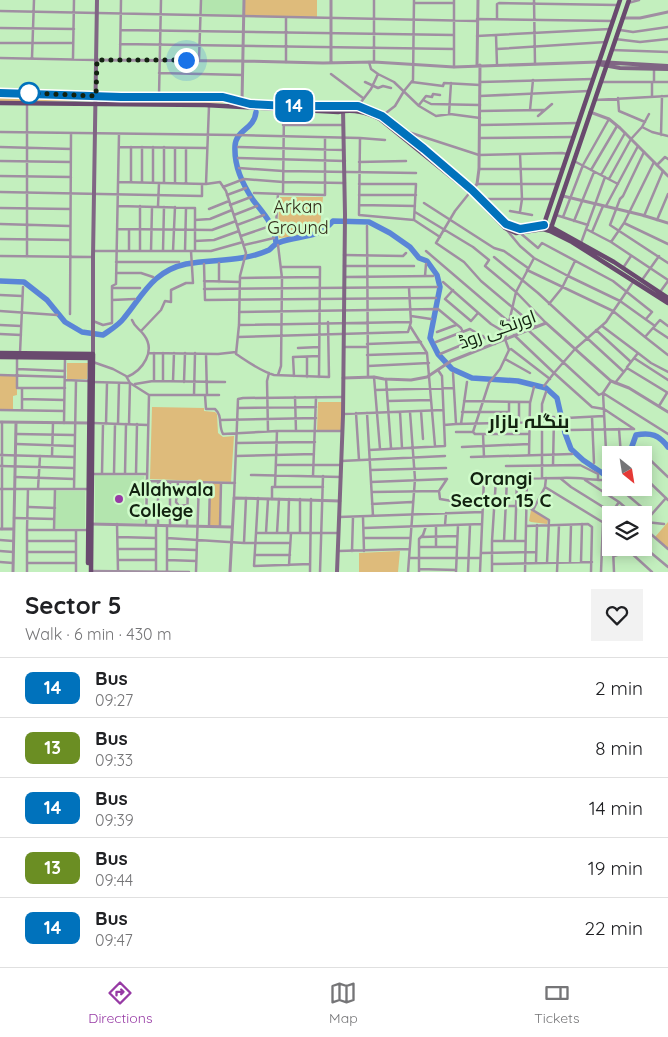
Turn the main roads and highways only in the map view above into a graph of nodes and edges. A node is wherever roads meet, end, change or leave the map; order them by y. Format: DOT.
graph roads {
  1 [pos="97,0"];
  2 [pos="620,0"];
  3 [pos="628,1"];
  4 [pos="596,63"];
  5 [pos="606,64"];
  6 [pos="668,68"];
  7 [pos="0,93"];
  8 [pos="96,96"];
  9 [pos="0,103"];
  10 [pos="95,105"];
  11 [pos="341,110"];
  12 [pos="471,191"];
  13 [pos="543,227"];
  14 [pos="550,229"];
  15 [pos="668,298"];
  16 [pos="668,303"];
  17 [pos="0,353"];
  18 [pos="18,356"];
  19 [pos="92,356"];
  20 [pos="0,357"];
  21 [pos="91,423"];
  22 [pos="90,490"];
  23 [pos="90,572"];
  24 [pos="337,572"];
  1 -- 8 [label="main road"];
  2 -- 4 [label="main road"];
  3 -- 5 [label="main road"];
  4 -- 5 [label="main road"];
  4 -- 13 [label="main road"];
  5 -- 6 [label="main road"];
  5 -- 14 [label="main road"];
  7 -- 8 [label="main road"];
  8 -- 10 [label="main road"];
  8 -- 11 [label="main road"];
  9 -- 10 [label="main road"];
  10 -- 11 [label="main road"];
  10 -- 19 [label="main road"];
  11 -- 12 [label="main road"];
  11 -- 12 [label="main road"];
  11 -- 24 [label="main road"];
  12 -- 13 [label="main road"];
  12 -- 13 [label="main road"];
  13 -- 14 [label="main road"];
  14 -- 15 [label="main road"];
  14 -- 16 [label="main road"];
  17 -- 18 [label="main road"];
  18 -- 19 [label="main road"];
  18 -- 19 [label="main road"];
  18 -- 20 [label="main road"];
  19 -- 21 [label="main road"];
  21 -- 22 [label="main road"];
  21 -- 22 [label="main road"];
  22 -- 23 [label="main road"];
}
